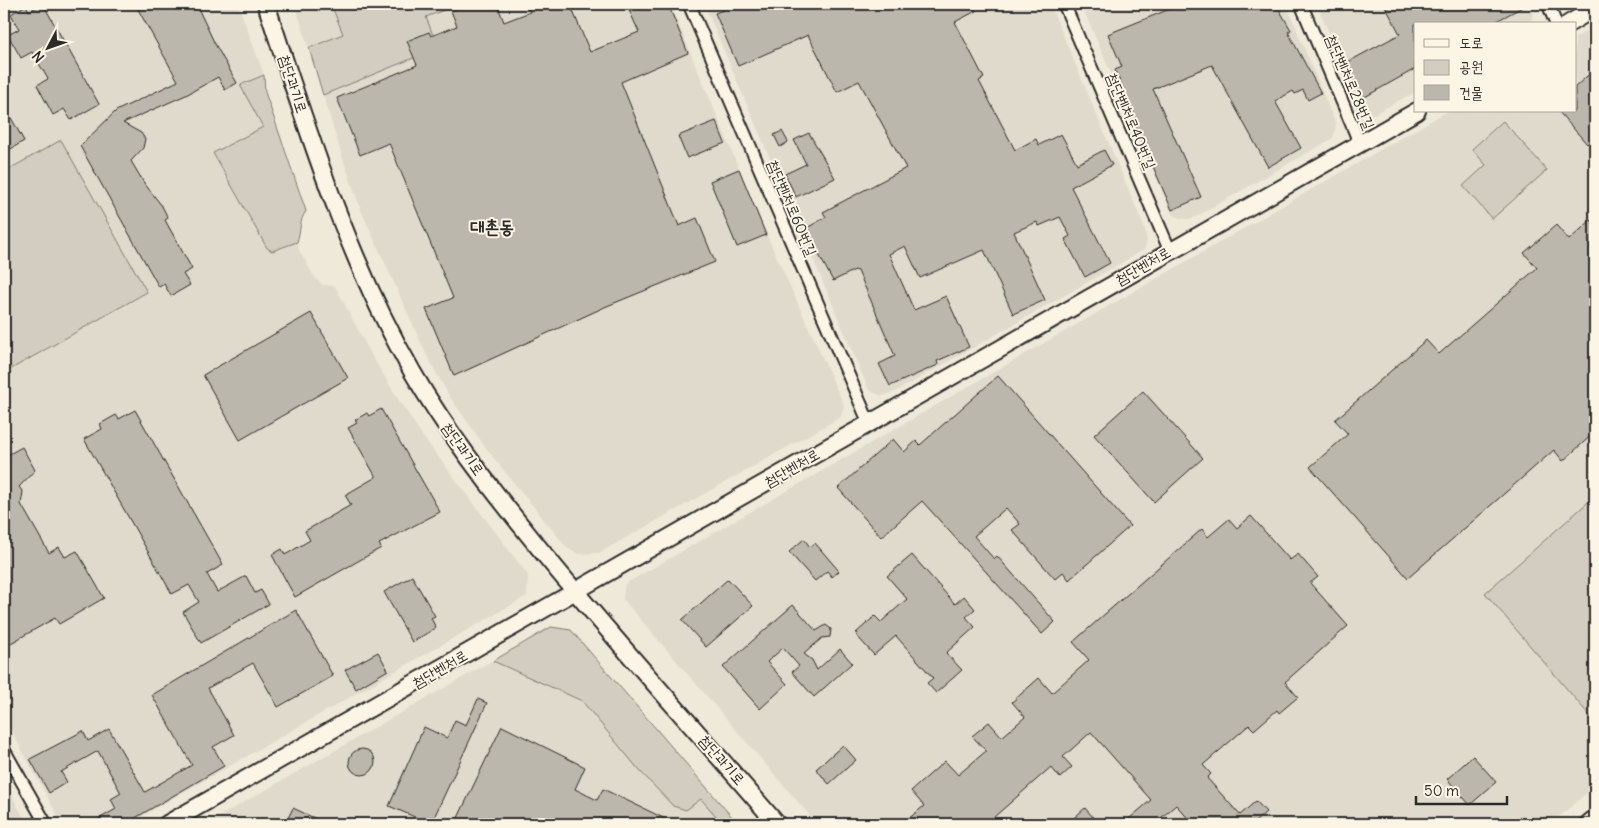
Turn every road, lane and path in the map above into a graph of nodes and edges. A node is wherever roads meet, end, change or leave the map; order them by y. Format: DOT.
graph roads {
  1 [pos="266,4"];
  2 [pos="689,4"];
  3 [pos="1064,4"];
  4 [pos="1301,4"];
  5 [pos="1548,4"];
  6 [pos="1595,8"];
  7 [pos="1555,22"];
  8 [pos="1571,22"];
  9 [pos="1415,112"];
  10 [pos="1360,144"];
  11 [pos="1170,251"];
  12 [pos="869,423"];
  13 [pos="575,593"];
  14 [pos="4,750"];
  15 [pos="1595,818"];
  16 [pos="46,824"];
  17 [pos="167,824"];
  18 [pos="777,824"];
  19 [pos="1588,824"];
  1 -- 13 [label="street, 첨단과기로"];
  2 -- 12 [label="street, 첨단벤처로60번길"];
  3 -- 11 [label="street, 첨단벤처로40번길"];
  4 -- 10 [label="street, 첨단벤처로28번길"];
  5 -- 7 [label="street"];
  6 -- 8 [label="street"];
  9 -- 10 [label="street, 첨단벤처로"];
  10 -- 11 [label="street, 첨단벤처로"];
  11 -- 12 [label="street, 첨단벤처로"];
  12 -- 13 [label="street, 첨단벤처로"];
  13 -- 17 [label="street, 첨단벤처로"];
  13 -- 18 [label="street, 첨단과기로"];
  14 -- 16 [label="street"];
  15 -- 19 [label="street"];
}
